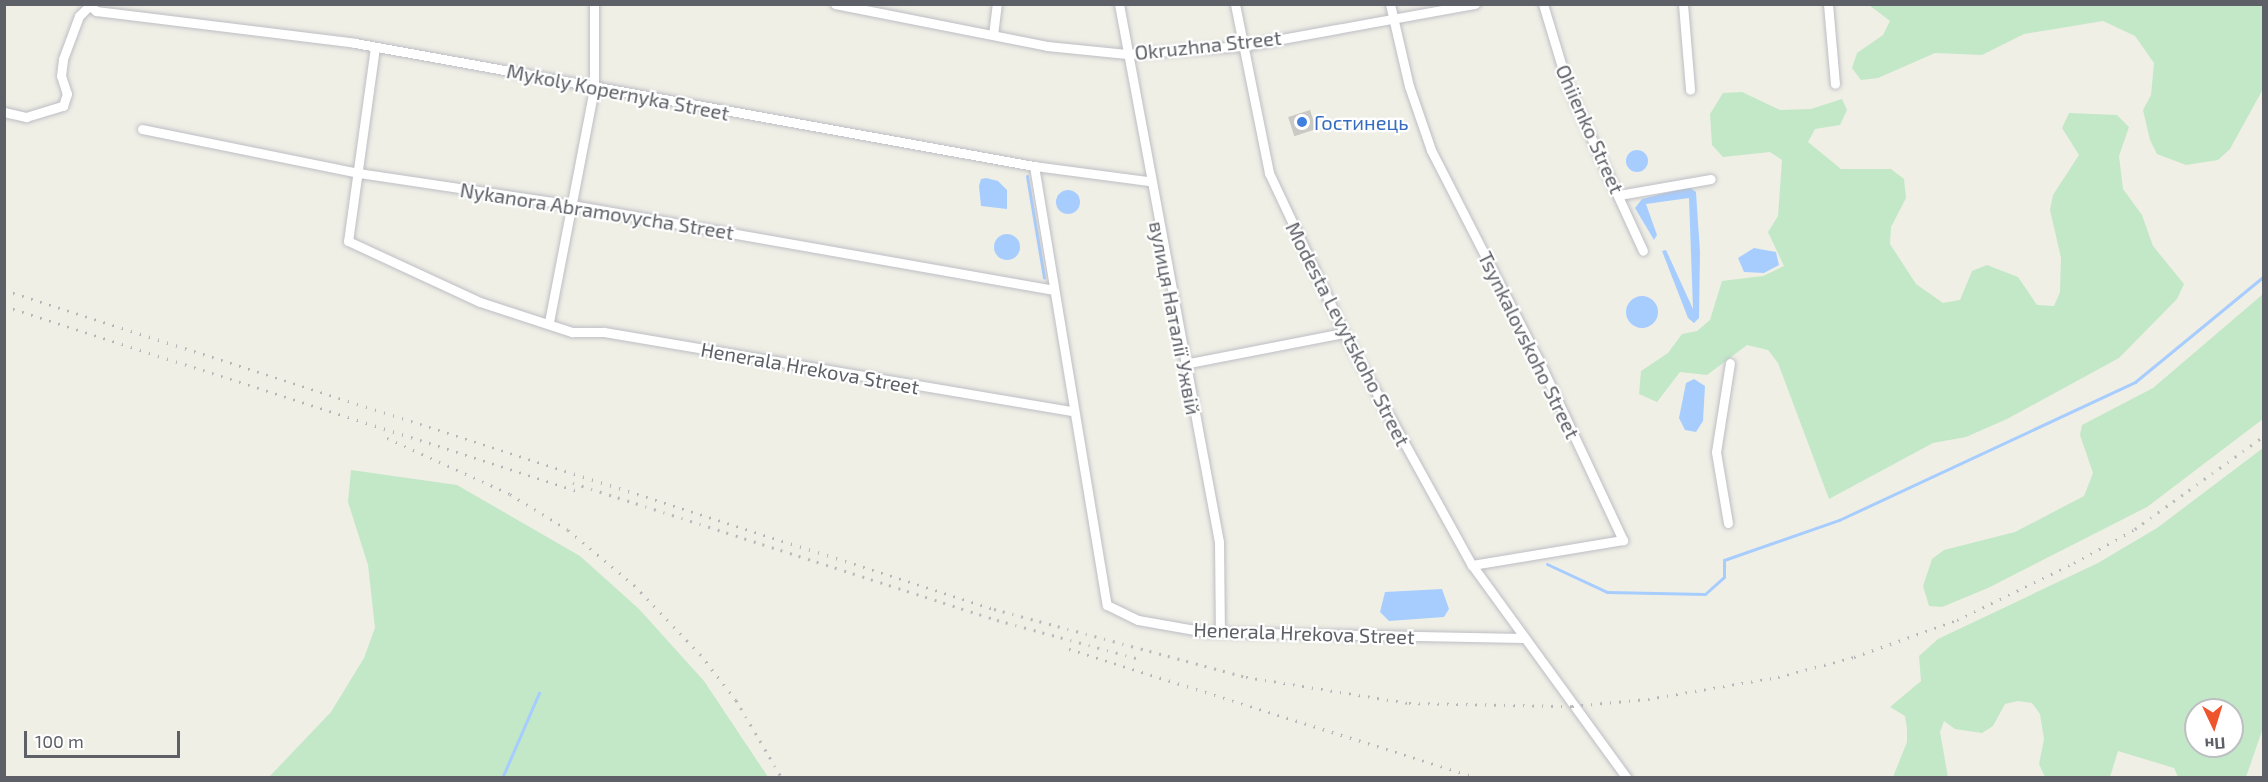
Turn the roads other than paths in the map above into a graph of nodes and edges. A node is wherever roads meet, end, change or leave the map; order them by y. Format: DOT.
graph roads {
  1 [pos="594,4"];
  2 [pos="835,4"];
  3 [pos="998,4"];
  4 [pos="1119,4"];
  5 [pos="1235,4"];
  6 [pos="1390,4"];
  7 [pos="1475,4"];
  8 [pos="1543,4"];
  9 [pos="1683,4"];
  10 [pos="1828,4"];
  11 [pos="89,5"];
  12 [pos="1393,18"];
  13 [pos="993,35"];
  14 [pos="1243,46"];
  15 [pos="375,47"];
  16 [pos="1127,54"];
  17 [pos="1835,84"];
  18 [pos="594,89"];
  19 [pos="1690,90"];
  20 [pos="4,112"];
  21 [pos="142,129"];
  22 [pos="1034,166"];
  23 [pos="359,173"];
  24 [pos="1711,179"];
  25 [pos="1148,181"];
  26 [pos="1619,195"];
  27 [pos="572,205"];
  28 [pos="1643,251"];
  29 [pos="1053,290"];
  30 [pos="549,322"];
  31 [pos="1344,333"];
  32 [pos="1730,363"];
  33 [pos="1184,364"];
  34 [pos="1073,411"];
  35 [pos="1728,523"];
  36 [pos="1472,565"];
  37 [pos="1220,631"];
  38 [pos="1523,638"];
  39 [pos="1627,777"];
  1 -- 18 [label="street"];
  2 -- 13 [label="street, Okruzhna Street"];
  3 -- 13 [label="street"];
  4 -- 16 [label="street, вулиця Наталії Ужвій"];
  5 -- 14 [label="street, Modesta Levytskoho Street"];
  6 -- 12 [label="street, Tsynkalovskoho Street"];
  7 -- 12 [label="street, Okruzhna Street"];
  8 -- 26 [label="street, Ohiienko Street"];
  9 -- 19 [label="street"];
  10 -- 17 [label="street"];
  11 -- 15 [label="street, Mykoly Kopernyka Street"];
  11 -- 20 [label="street"];
  12 -- 14 [label="street, Okruzhna Street"];
  12 -- 36 [label="street, Tsynkalovskoho Street"];
  13 -- 16 [label="street, Okruzhna Street"];
  14 -- 16 [label="street, Okruzhna Street"];
  14 -- 31 [label="street, Modesta Levytskoho Street"];
  15 -- 18 [label="street, Mykoly Kopernyka Street"];
  15 -- 23 [label="street"];
  16 -- 25 [label="street, вулиця Наталії Ужвій"];
  18 -- 22 [label="street, Mykoly Kopernyka Street"];
  18 -- 27 [label="street"];
  21 -- 23 [label="street, Nykanora Abramovycha Street"];
  22 -- 25 [label="street, Mykoly Kopernyka Street"];
  22 -- 29 [label="street, Henerala Hrekova Street"];
  23 -- 27 [label="street, Nykanora Abramovycha Street"];
  23 -- 30 [label="street, Henerala Hrekova Street"];
  24 -- 26 [label="street"];
  25 -- 33 [label="street, вулиця Наталії Ужвій"];
  26 -- 28 [label="street, Ohiienko Street"];
  27 -- 29 [label="street, Nykanora Abramovycha Street"];
  27 -- 30 [label="street"];
  29 -- 34 [label="street, Henerala Hrekova Street"];
  30 -- 34 [label="street, Henerala Hrekova Street"];
  31 -- 33 [label="street"];
  31 -- 36 [label="street, Modesta Levytskoho Street"];
  32 -- 35 [label="street"];
  33 -- 37 [label="street, вулиця Наталії Ужвій"];
  34 -- 37 [label="street, Henerala Hrekova Street"];
  36 -- 38 [label="street, Modesta Levytskoho Street"];
  37 -- 38 [label="street, Henerala Hrekova Street"];
  38 -- 39 [label="street, Modesta Levytskoho Street"];
}
